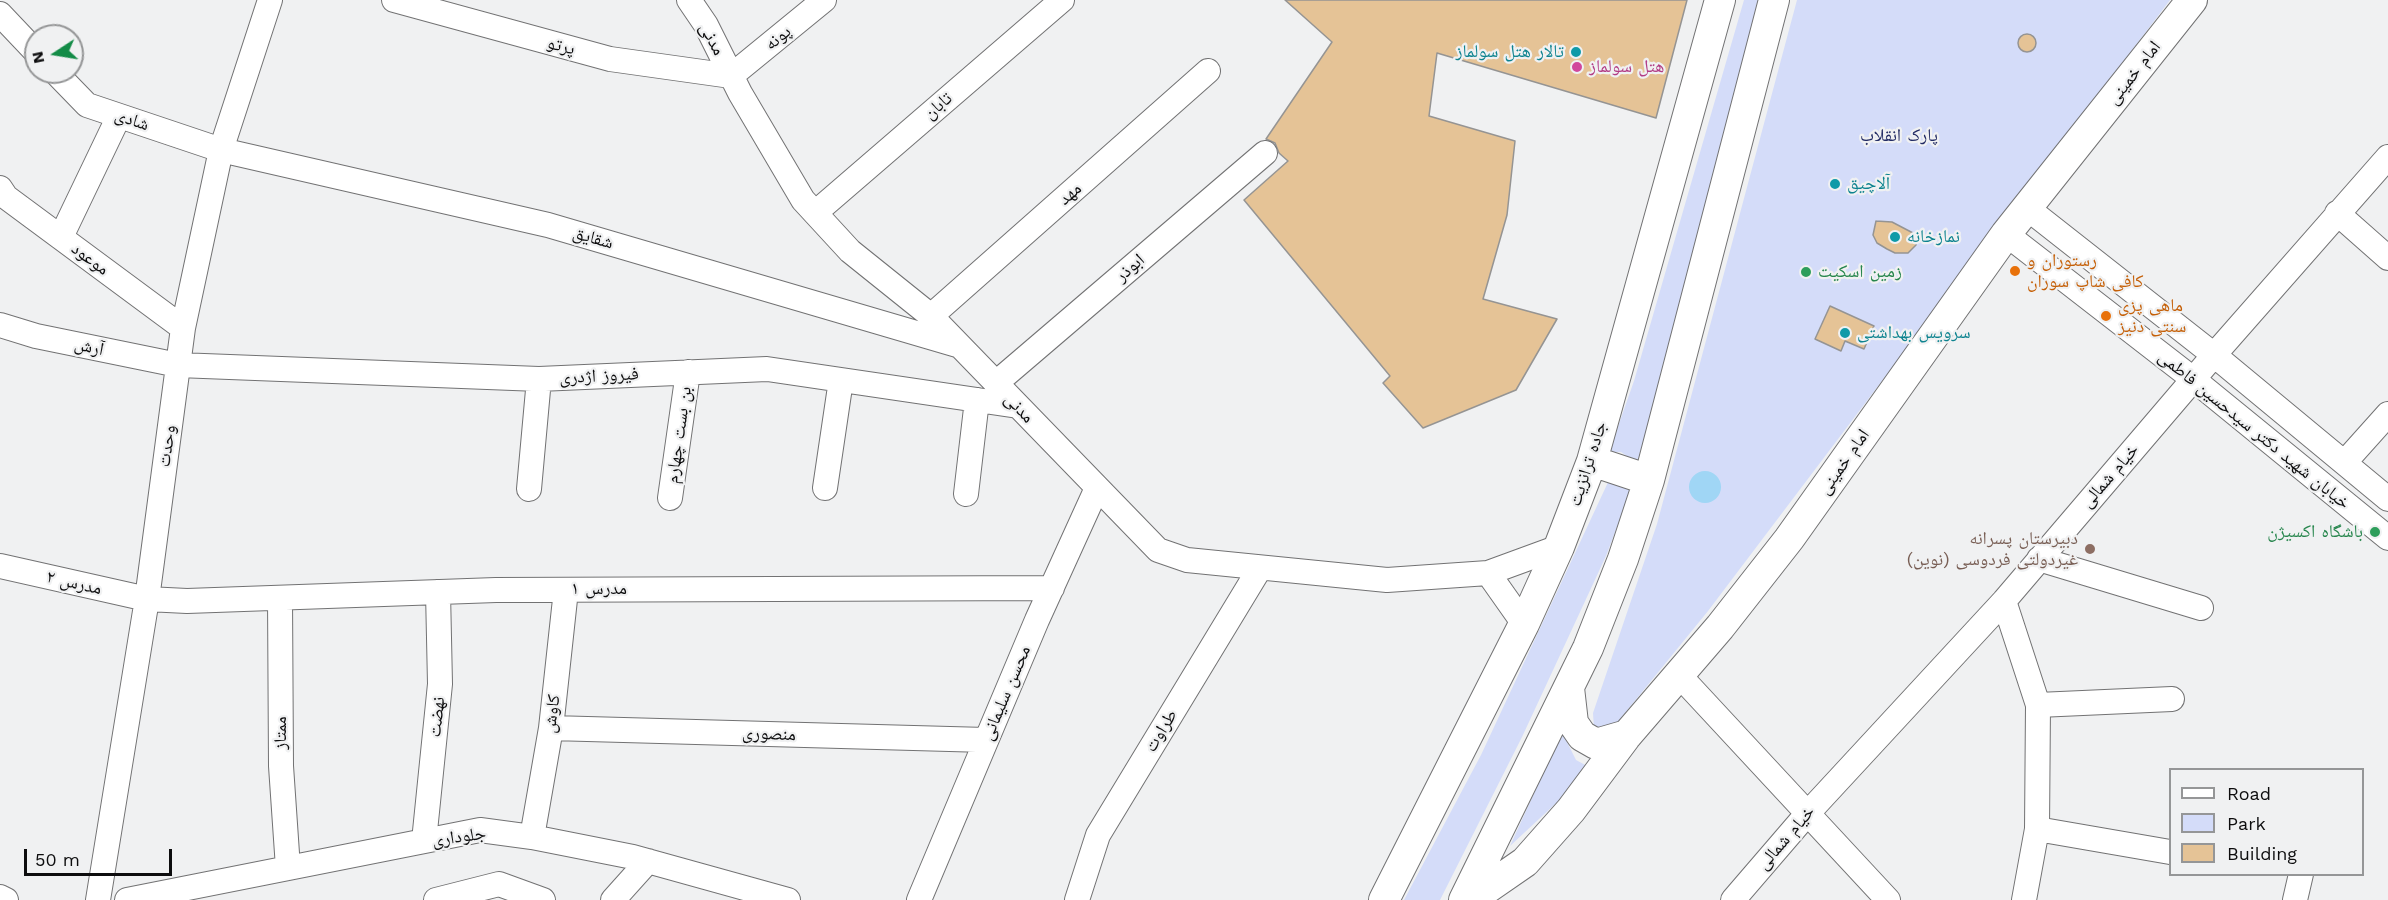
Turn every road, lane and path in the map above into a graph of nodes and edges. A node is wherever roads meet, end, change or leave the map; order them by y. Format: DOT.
graph roads {
  1 [pos="270,0"];
  2 [pos="394,0"];
  3 [pos="689,0"];
  4 [pos="824,0"];
  5 [pos="1062,0"];
  6 [pos="1720,0"];
  7 [pos="1774,0"];
  8 [pos="2192,0"];
  9 [pos="0,14"];
  10 [pos="24,39"];
  11 [pos="1208,71"];
  12 [pos="731,76"];
  13 [pos="67,84"];
  14 [pos="119,116"];
  15 [pos="221,150"];
  16 [pos="1265,153"];
  17 [pos="2388,157"];
  18 [pos="0,188"];
  19 [pos="2027,208"];
  20 [pos="814,213"];
  21 [pos="2337,213"];
  22 [pos="2006,234"];
  23 [pos="61,237"];
  24 [pos="2388,258"];
  25 [pos="931,316"];
  26 [pos="0,326"];
  27 [pos="183,328"];
  28 [pos="960,346"];
  29 [pos="2214,355"];
  30 [pos="178,365"];
  31 [pos="688,372"];
  32 [pos="539,379"];
  33 [pos="2193,380"];
  34 [pos="841,381"];
  35 [pos="996,383"];
  36 [pos="977,400"];
  37 [pos="1018,406"];
  38 [pos="2388,414"];
  39 [pos="1592,461"];
  40 [pos="2344,462"];
  41 [pos="1649,480"];
  42 [pos="825,488"];
  43 [pos="1097,488"];
  44 [pos="529,489"];
  45 [pos="966,494"];
  46 [pos="670,498"];
  47 [pos="2388,499"];
  48 [pos="2388,538"];
  49 [pos="1559,547"];
  50 [pos="2039,559"];
  51 [pos="0,566"];
  52 [pos="1260,568"];
  53 [pos="1488,573"];
  54 [pos="1052,588"];
  55 [pos="566,590"];
  56 [pos="438,592"];
  57 [pos="280,598"];
  58 [pos="147,599"];
  59 [pos="2004,601"];
  60 [pos="2201,608"];
  61 [pos="1524,624"];
  62 [pos="1679,675"];
  63 [pos="1569,688"];
  64 [pos="2172,699"];
  65 [pos="2038,705"];
  66 [pos="551,728"];
  67 [pos="1627,735"];
  68 [pos="986,740"];
  69 [pos="1807,814"];
  70 [pos="2037,829"];
  71 [pos="532,837"];
  72 [pos="424,841"];
  73 [pos="2169,852"];
  74 [pos="648,861"];
  75 [pos="288,868"];
  76 [pos="2301,876"];
  77 [pos="0,897"];
  78 [pos="6,900"];
  79 [pos="98,900"];
  80 [pos="127,900"];
  81 [pos="436,900"];
  82 [pos="543,900"];
  83 [pos="613,900"];
  84 [pos="788,900"];
  85 [pos="919,900"];
  86 [pos="1077,900"];
  87 [pos="1384,900"];
  88 [pos="1464,900"];
  89 [pos="1470,900"];
  90 [pos="1733,900"];
  91 [pos="1887,900"];
  92 [pos="2024,900"];
  93 [pos="2295,900"];
  1 -- 15 [label="street, وحدت"];
  2 -- 12 [label="street, پرتو"];
  3 -- 12 [label="street, مدنی"];
  4 -- 12 [label="street, پونه"];
  5 -- 20 [label="street, تابان"];
  6 -- 39 [label="main road, جاده ترانزیت"];
  7 -- 41 [label="main road"];
  8 -- 19 [label="main road, امام خمینی"];
  9 -- 10 [label="street"];
  11 -- 25 [label="street, مهد"];
  12 -- 20 [label="street, مدنی"];
  13 -- 14 [label="street, شادی"];
  14 -- 15 [label="street, شادی"];
  14 -- 23 [label="street"];
  15 -- 27 [label="street, وحدت"];
  15 -- 28 [label="street, شقایق"];
  16 -- 35 [label="street, ابوذر"];
  17 -- 21 [label="street, خیام شمالی"];
  18 -- 23 [label="street, موعود"];
  19 -- 22 [label="main road, امام خمینی"];
  19 -- 29 [label="street, خیابان شهید دکتر سیدحسین فاطمی"];
  20 -- 25 [label="street, مدنی"];
  21 -- 24 [label="street"];
  21 -- 29 [label="street, خیام شمالی"];
  22 -- 33 [label="street, خیابان شهید دکتر سیدحسین فاطمی"];
  22 -- 62 [label="main road, امام خمینی"];
  23 -- 27 [label="street, موعود"];
  25 -- 28 [label="street, مدنی"];
  26 -- 30 [label="street, آرش"];
  27 -- 30 [label="street, وحدت"];
  28 -- 35 [label="street, مدنی"];
  29 -- 33 [label="street, خیام شمالی"];
  29 -- 40 [label="street, خیابان شهید دکتر سیدحسین فاطمی"];
  30 -- 32 [label="street, فیروز اژدری"];
  30 -- 58 [label="street, وحدت"];
  31 -- 32 [label="street, فیروز اژدری"];
  31 -- 34 [label="street, فیروز اژدری"];
  31 -- 46 [label="street, بن بست چهارم"];
  32 -- 44 [label="street"];
  33 -- 48 [label="street, خیابان شهید دکتر سیدحسین فاطمی"];
  33 -- 50 [label="street, خیام شمالی"];
  34 -- 36 [label="street, فیروز اژدری"];
  34 -- 42 [label="street"];
  35 -- 37 [label="street, مدنی"];
  36 -- 37 [label="street, فیروز اژدری"];
  36 -- 45 [label="street"];
  37 -- 43 [label="street, مدنی"];
  38 -- 40 [label="street"];
  39 -- 41 [label="main road"];
  39 -- 49 [label="main road, جاده ترانزیت"];
  40 -- 47 [label="street, خیابان شهید دکتر سیدحسین فاطمی"];
  41 -- 63 [label="main road"];
  43 -- 52 [label="street, مدنی"];
  43 -- 54 [label="street, محسن سلیمانی"];
  49 -- 53 [label="street, مدنی"];
  49 -- 61 [label="main road, جاده ترانزیت"];
  50 -- 59 [label="street, خیام شمالی"];
  50 -- 60 [label="street"];
  51 -- 58 [label="street, مدرس ۲"];
  52 -- 53 [label="street, مدنی"];
  52 -- 86 [label="street, طراوت"];
  53 -- 61 [label="street"];
  54 -- 55 [label="street, مدرس ۱"];
  54 -- 68 [label="street, محسن سلیمانی"];
  55 -- 56 [label="street, مدرس ۱"];
  55 -- 66 [label="street, کاوش"];
  56 -- 57 [label="street, مدرس ۱"];
  56 -- 72 [label="street, نهضت"];
  57 -- 58 [label="street, مدرس ۱"];
  57 -- 75 [label="street, ممتاز"];
  58 -- 79 [label="street, وحدت"];
  59 -- 65 [label="street"];
  59 -- 69 [label="street, خیام شمالی"];
  61 -- 87 [label="main road, جاده ترانزیت"];
  62 -- 67 [label="main road, امام خمینی"];
  62 -- 69 [label="street"];
  63 -- 67 [label="main road"];
  63 -- 88 [label="main road"];
  64 -- 65 [label="street"];
  65 -- 70 [label="street"];
  66 -- 68 [label="street, منصوری"];
  66 -- 71 [label="street, کاوش"];
  67 -- 89 [label="main road, امام خمینی"];
  68 -- 85 [label="street, محسن سلیمانی"];
  69 -- 90 [label="street, خیام شمالی"];
  69 -- 91 [label="street"];
  70 -- 73 [label="street"];
  70 -- 92 [label="street"];
  71 -- 72 [label="street, جلوداری"];
  71 -- 74 [label="street, جلوداری"];
  72 -- 75 [label="street, جلوداری"];
  74 -- 83 [label="street"];
  74 -- 84 [label="street, جلوداری"];
  75 -- 80 [label="street, جلوداری"];
  76 -- 93 [label="street"];
  77 -- 78 [label="street"];
  81 -- 82 [label="street"];
}
